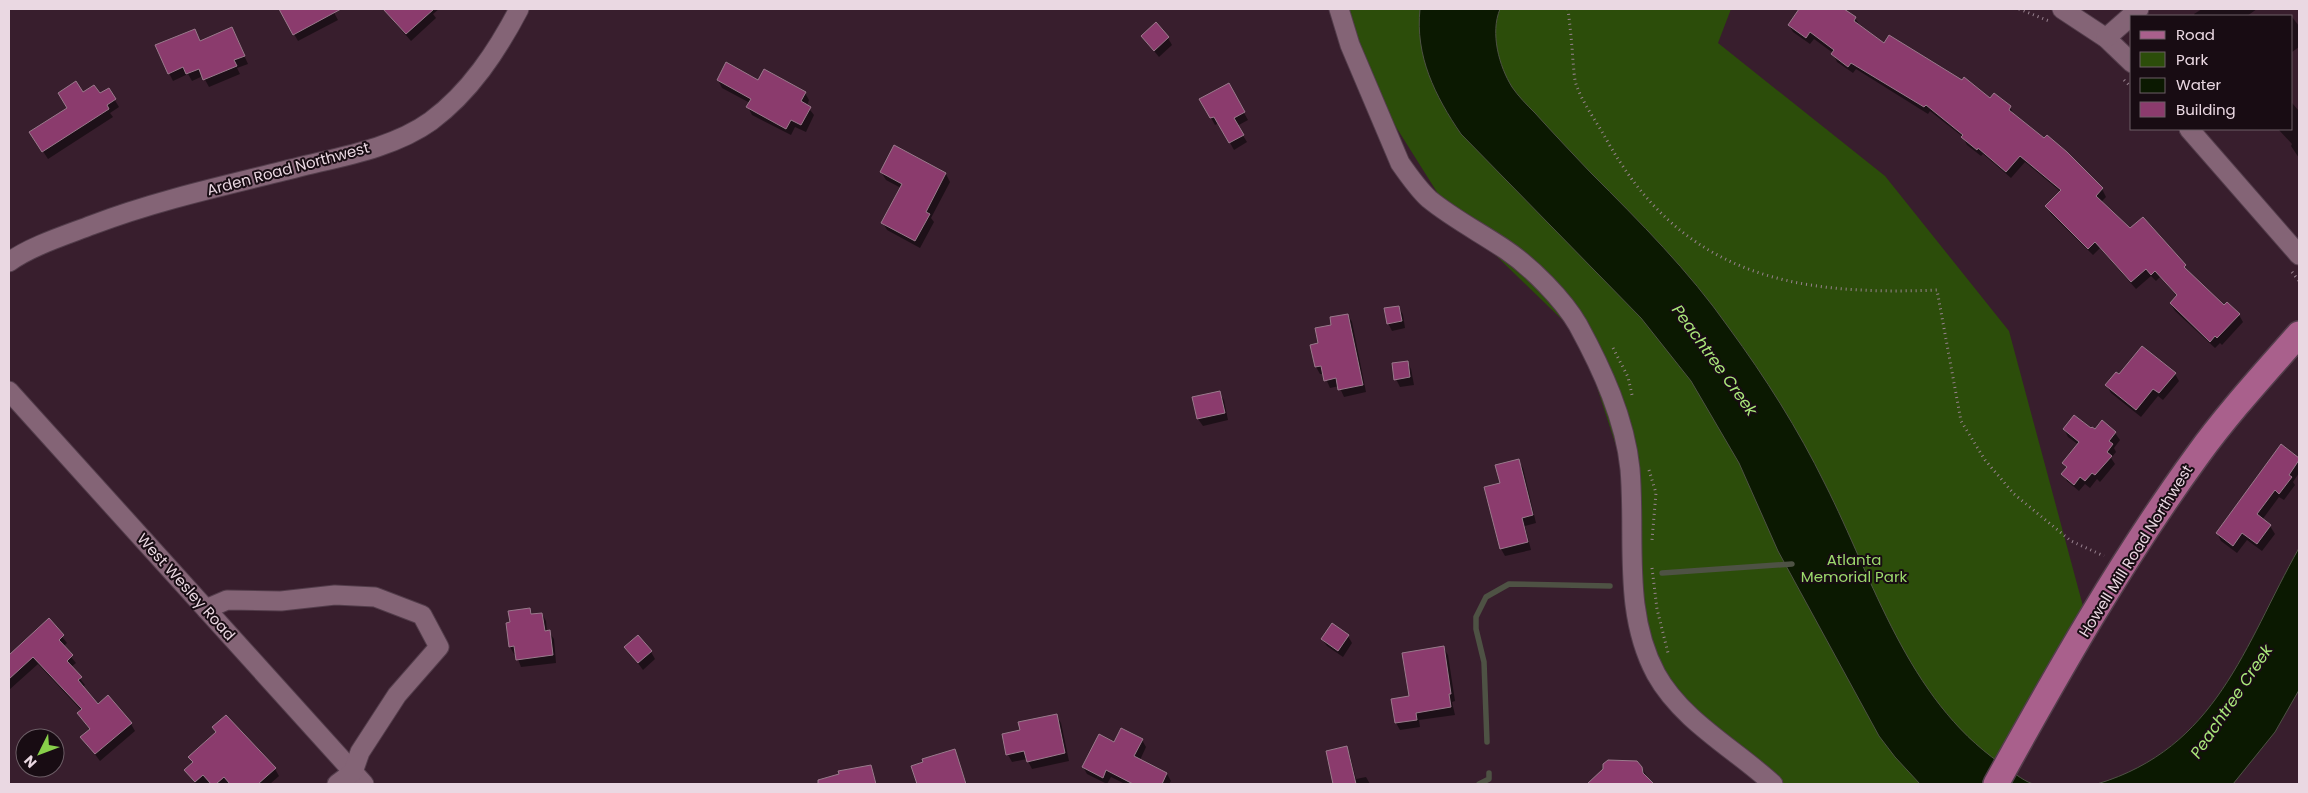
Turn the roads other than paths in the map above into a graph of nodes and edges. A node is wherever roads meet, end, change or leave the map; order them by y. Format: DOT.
graph roads {
  1 [pos="519,9"];
  2 [pos="1339,9"];
  3 [pos="2062,9"];
  4 [pos="2130,17"];
  5 [pos="2106,38"];
  6 [pos="2130,61"];
  7 [pos="2190,130"];
  8 [pos="2299,255"];
  9 [pos="9,262"];
  10 [pos="2299,334"];
  11 [pos="9,391"];
  12 [pos="206,609"];
  13 [pos="358,778"];
  14 [pos="338,784"];
  15 [pos="1774,784"];
  16 [pos="1996,784"];
  1 -- 9 [label="street, Arden Road Northwest"];
  2 -- 15 [label="street"];
  3 -- 5 [label="street"];
  4 -- 5 [label="street"];
  5 -- 6 [label="street"];
  7 -- 8 [label="street"];
  10 -- 16 [label="main road, Howell Mill Road Northwest"];
  11 -- 12 [label="street, West Wesley Road"];
  12 -- 13 [label="street, West Wesley Road"];
  12 -- 13 [label="street"];
  13 -- 14 [label="street"];
}
